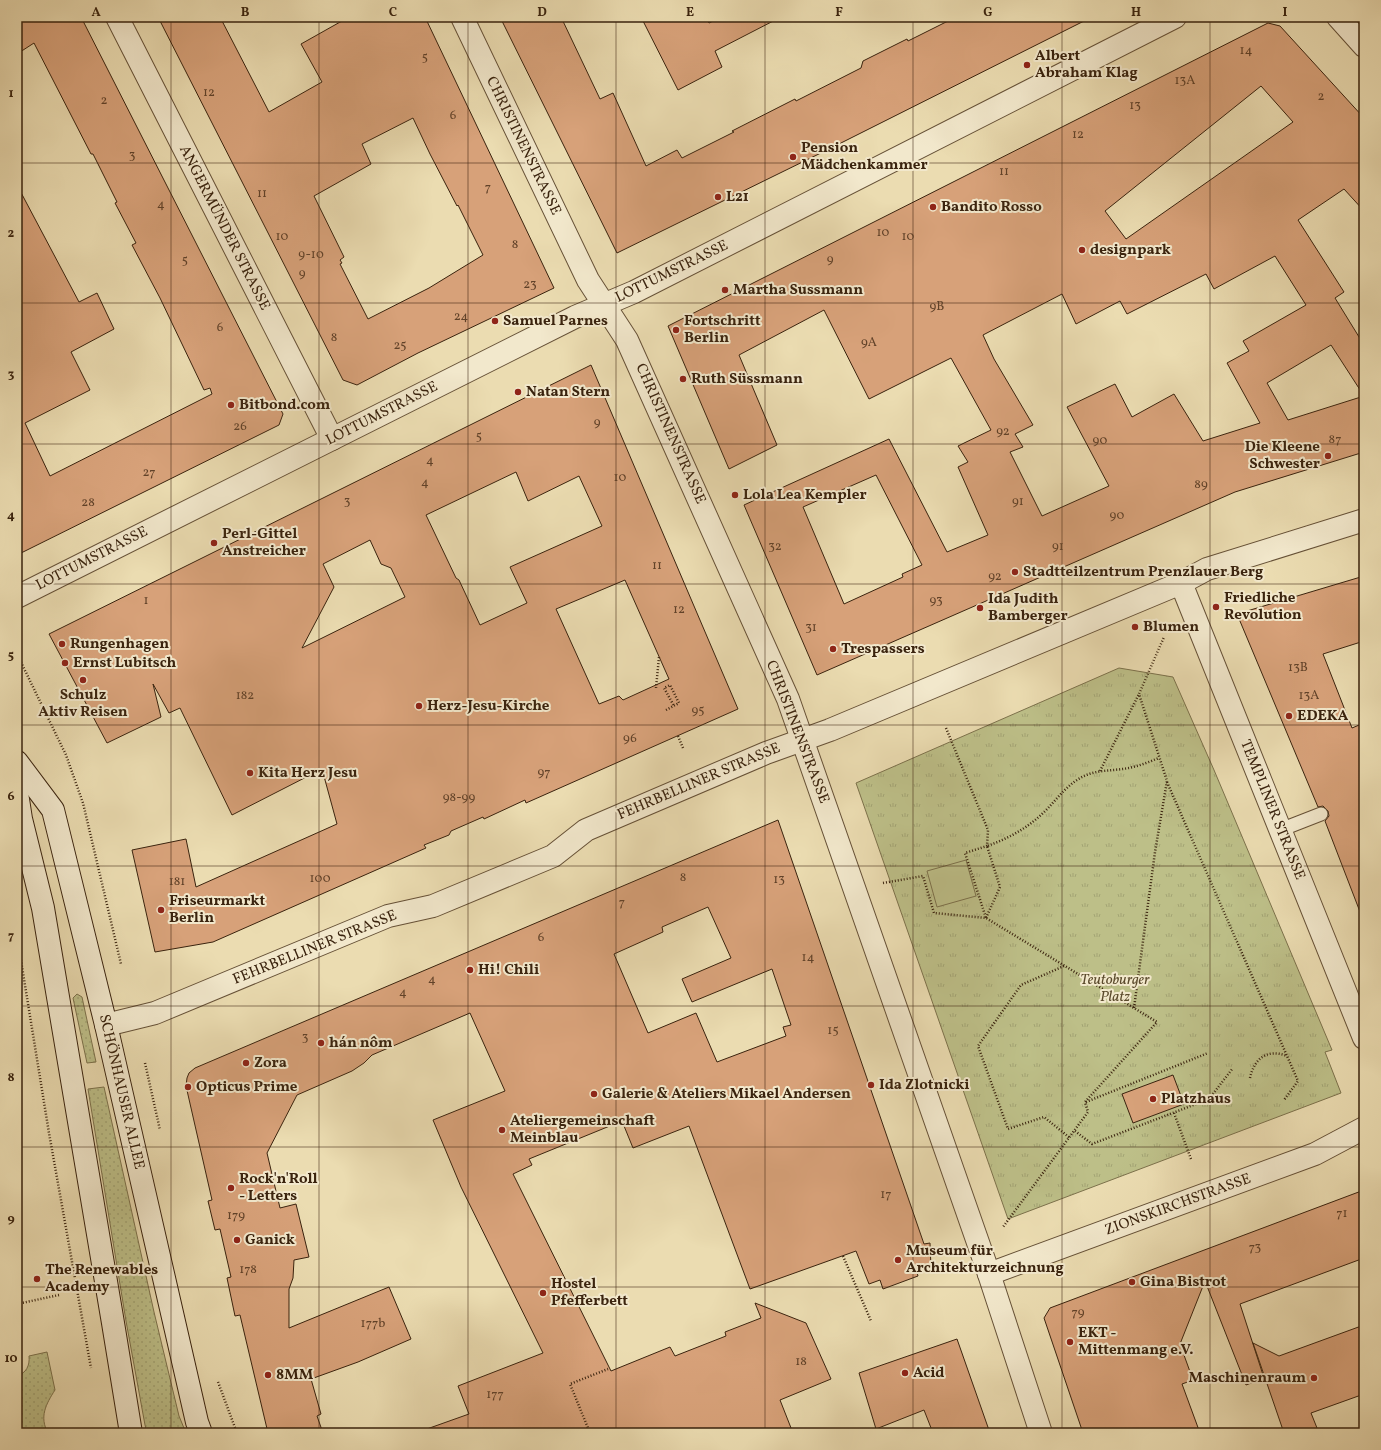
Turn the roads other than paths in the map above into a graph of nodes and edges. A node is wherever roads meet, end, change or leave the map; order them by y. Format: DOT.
graph roads {
  1 [pos="116,17"];
  2 [pos="462,17"];
  3 [pos="1175,17"];
  4 [pos="1338,17"];
  5 [pos="1364,46"];
  6 [pos="604,305"];
  7 [pos="332,439"];
  8 [pos="1364,520"];
  9 [pos="1180,583"];
  10 [pos="17,597"];
  11 [pos="802,740"];
  12 [pos="17,762"];
  13 [pos="17,793"];
  14 [pos="1321,814"];
  15 [pos="1280,830"];
  16 [pos="106,1025"];
  17 [pos="1364,1038"];
  18 [pos="1364,1128"];
  19 [pos="989,1274"];
  20 [pos="131,1433"];
  21 [pos="201,1433"];
  22 [pos="1041,1433"];
  1 -- 7 [label="street, ANGERMÜNDER STRASSE"];
  2 -- 6 [label="street, CHRISTINENSTRASSE"];
  3 -- 6 [label="street, LOTTUMSTRASSE"];
  4 -- 5 [label="street"];
  6 -- 7 [label="street, LOTTUMSTRASSE"];
  6 -- 11 [label="street, CHRISTINENSTRASSE"];
  7 -- 10 [label="street, LOTTUMSTRASSE"];
  8 -- 9 [label="street, FEHRBELLINER STRASSE"];
  9 -- 11 [label="street, FEHRBELLINER STRASSE"];
  9 -- 15 [label="street, TEMPLINER STRASSE"];
  11 -- 16 [label="street, FEHRBELLINER STRASSE"];
  11 -- 19 [label="street, CHRISTINENSTRASSE"];
  12 -- 16 [label="street, SCHÖNHAUSER ALLEE"];
  13 -- 20 [label="street"];
  14 -- 15 [label="lane"];
  15 -- 17 [label="street, TEMPLINER STRASSE"];
  16 -- 21 [label="street, SCHÖNHAUSER ALLEE"];
  18 -- 19 [label="street, ZIONSKIRCHSTRASSE"];
  19 -- 22 [label="street, CHRISTINENSTRASSE"];
}
